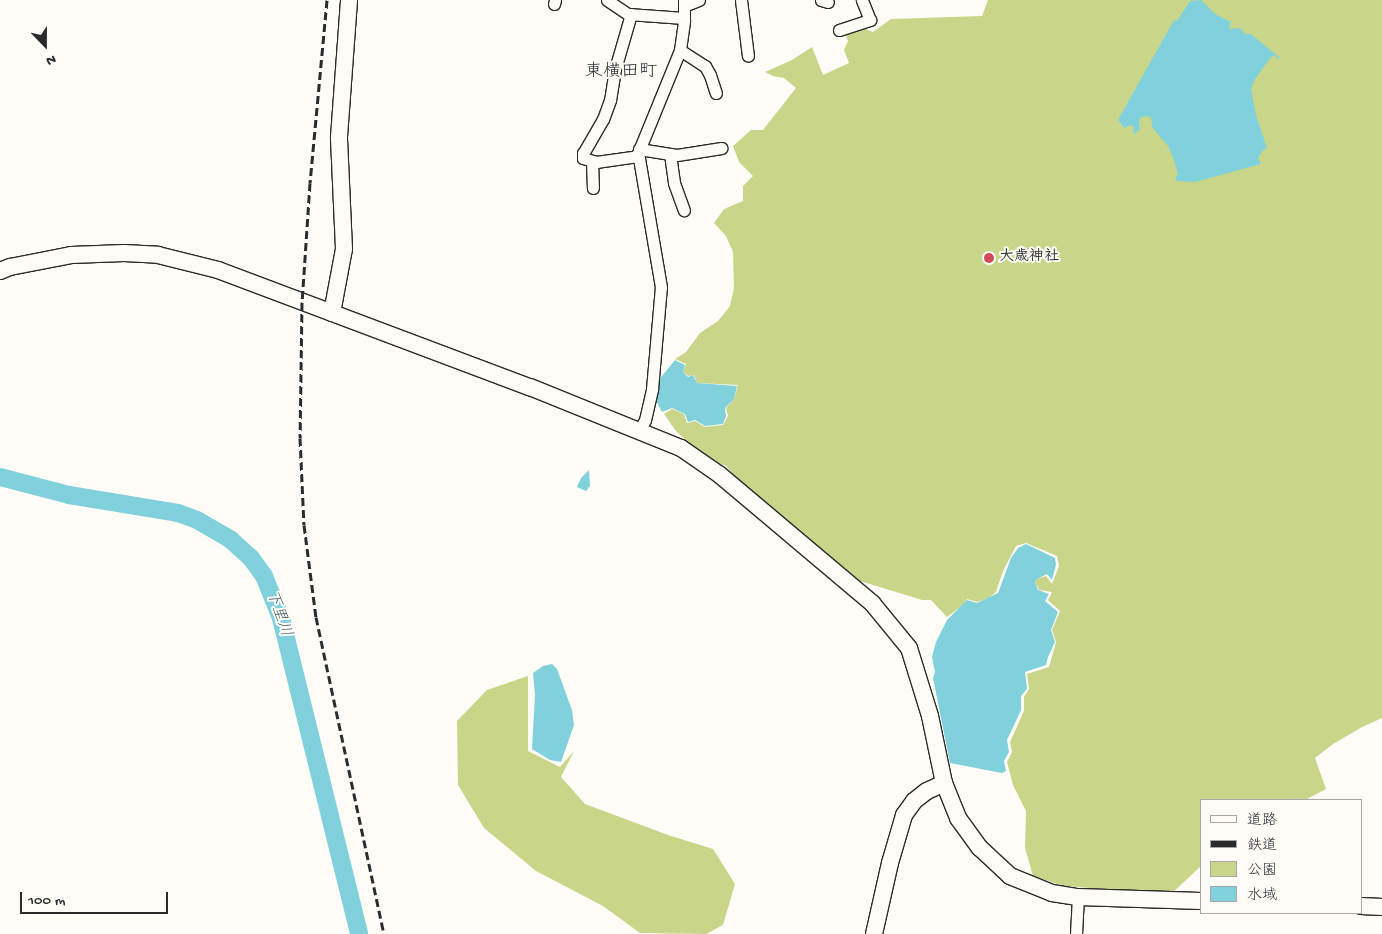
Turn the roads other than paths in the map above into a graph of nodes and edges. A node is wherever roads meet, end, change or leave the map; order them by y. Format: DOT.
graph roads {
  1 [pos="349,0"];
  2 [pos="607,0"];
  3 [pos="699,0"];
  4 [pos="742,0"];
  5 [pos="862,0"];
  6 [pos="684,3"];
  7 [pos="631,14"];
  8 [pos="684,18"];
  9 [pos="840,30"];
  10 [pos="680,50"];
  11 [pos="748,56"];
  12 [pos="716,93"];
  13 [pos="721,148"];
  14 [pos="639,153"];
  15 [pos="670,154"];
  16 [pos="592,161"];
  17 [pos="593,188"];
  18 [pos="684,210"];
  19 [pos="0,271"];
  20 [pos="332,313"];
  21 [pos="638,432"];
  22 [pos="944,783"];
  23 [pos="1078,897"];
  24 [pos="1200,901"];
  25 [pos="1362,906"];
  26 [pos="1382,907"];
  27 [pos="874,934"];
  28 [pos="1076,934"];
  1 -- 20 [label="street"];
  2 -- 7 [label="street"];
  3 -- 6 [label="street"];
  4 -- 11 [label="street"];
  5 -- 9 [label="street"];
  6 -- 8 [label="street"];
  7 -- 8 [label="street"];
  7 -- 16 [label="street"];
  8 -- 10 [label="street"];
  10 -- 12 [label="street"];
  10 -- 14 [label="street"];
  13 -- 15 [label="street"];
  14 -- 15 [label="street"];
  14 -- 16 [label="street"];
  14 -- 21 [label="street"];
  15 -- 18 [label="street"];
  16 -- 17 [label="street"];
  19 -- 20 [label="street"];
  20 -- 21 [label="street"];
  21 -- 22 [label="street"];
  22 -- 23 [label="street"];
  22 -- 27 [label="street"];
  23 -- 24 [label="street"];
  23 -- 28 [label="street"];
  25 -- 26 [label="street"];
}
